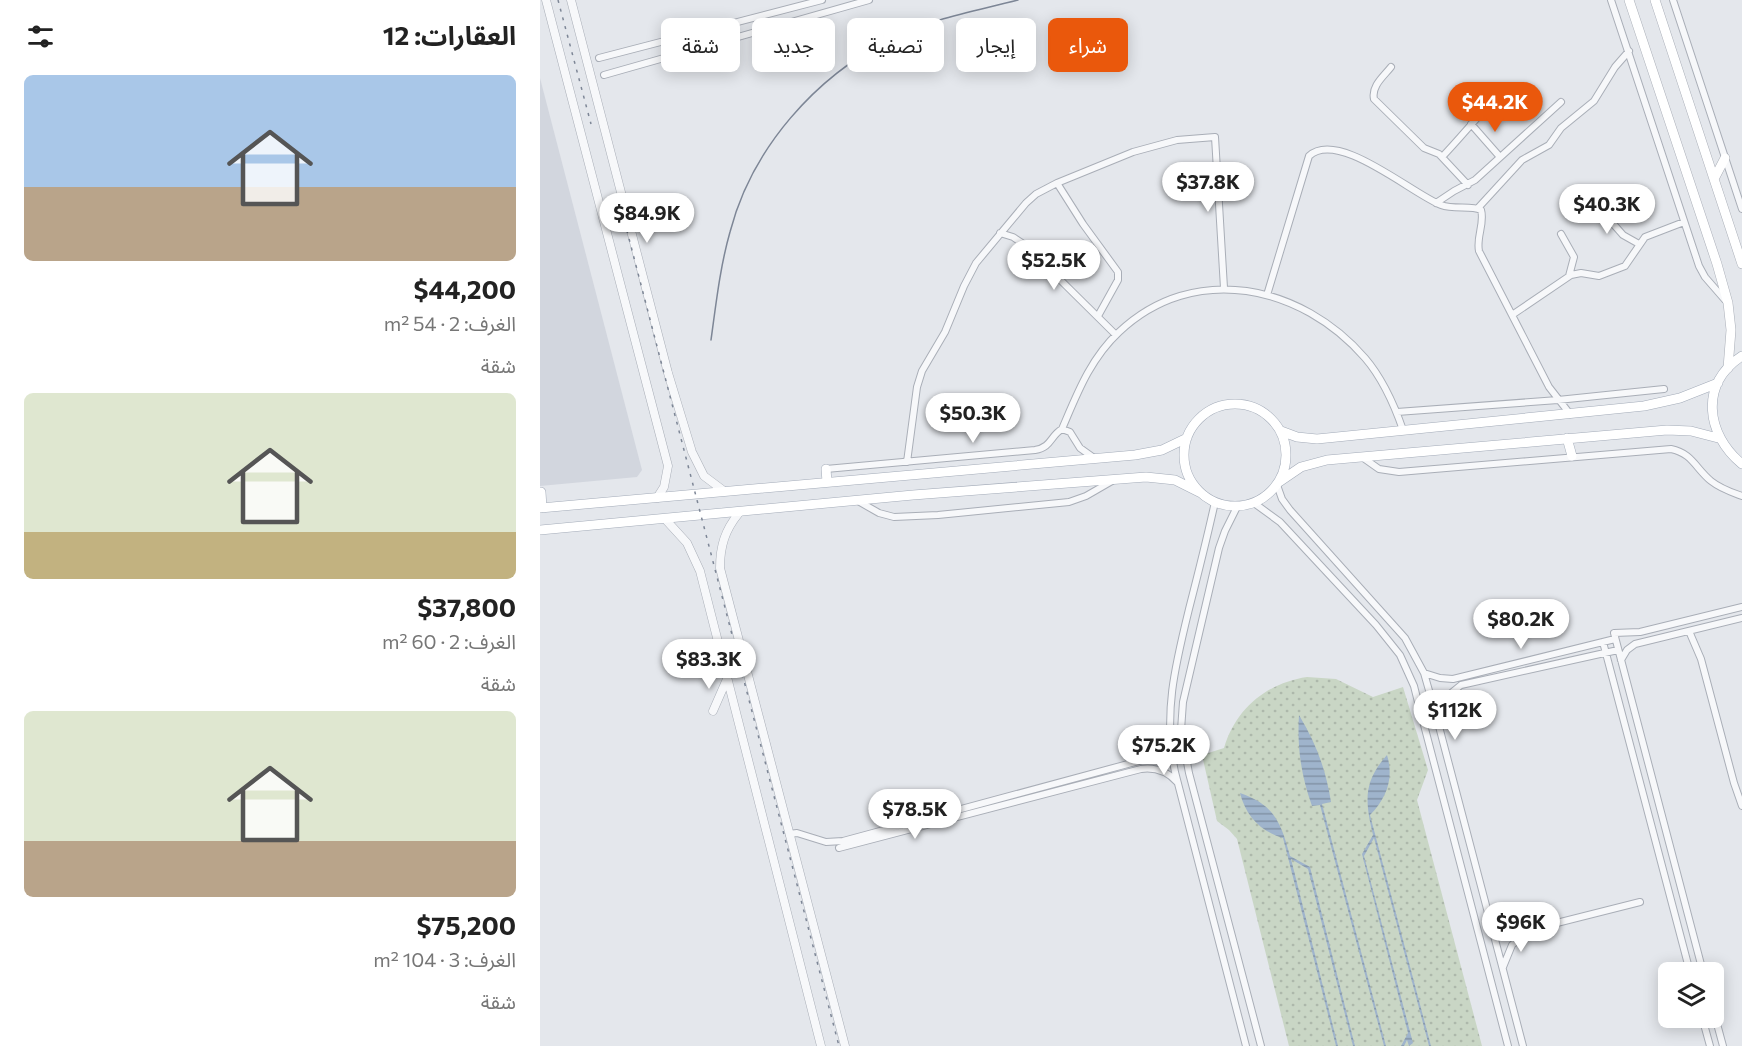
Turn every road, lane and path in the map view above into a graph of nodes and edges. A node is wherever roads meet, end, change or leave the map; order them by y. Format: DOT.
graph roads {
  1 [pos="546,0"];
  2 [pos="571,0"];
  3 [pos="822,0"];
  4 [pos="869,0"];
  5 [pos="1611,0"];
  6 [pos="1629,0"];
  7 [pos="1655,0"];
  8 [pos="1673,0"];
  9 [pos="796,4"];
  10 [pos="765,15"];
  11 [pos="765,18"];
  12 [pos="802,18"];
  13 [pos="752,32"];
  14 [pos="1629,51"];
  15 [pos="599,58"];
  16 [pos="1392,67"];
  17 [pos="604,75"];
  18 [pos="1507,87"];
  19 [pos="1561,102"];
  20 [pos="1471,124"];
  21 [pos="1442,156"];
  22 [pos="1500,158"];
  23 [pos="1725,158"];
  24 [pos="1714,179"];
  25 [pos="1057,183"];
  26 [pos="1468,185"];
  27 [pos="1594,202"];
  28 [pos="1436,203"];
  29 [pos="1478,208"];
  30 [pos="1742,209"];
  31 [pos="1684,222"];
  32 [pos="1000,233"];
  33 [pos="1561,234"];
  34 [pos="1639,244"];
  35 [pos="1742,264"];
  36 [pos="1569,276"];
  37 [pos="1224,288"];
  38 [pos="1267,295"];
  39 [pos="1728,303"];
  40 [pos="1512,315"];
  41 [pos="1098,316"];
  42 [pos="1116,335"];
  43 [pos="1742,356"];
  44 [pos="1728,368"];
  45 [pos="1718,383"];
  46 [pos="1664,389"];
  47 [pos="1558,400"];
  48 [pos="1397,412"];
  49 [pos="1570,414"];
  50 [pos="1062,429"];
  51 [pos="1403,430"];
  52 [pos="1281,431"];
  53 [pos="1187,438"];
  54 [pos="1568,438"];
  55 [pos="1718,438"];
  56 [pos="1572,456"];
  57 [pos="1361,457"];
  58 [pos="1095,458"];
  59 [pos="907,462"];
  60 [pos="1742,464"];
  61 [pos="826,469"];
  62 [pos="1116,479"];
  63 [pos="827,482"];
  64 [pos="1278,484"];
  65 [pos="541,492"];
  66 [pos="725,492"];
  67 [pos="1201,493"];
  68 [pos="1742,496"];
  69 [pos="657,498"];
  70 [pos="858,501"];
  71 [pos="1215,502"];
  72 [pos="1254,503"];
  73 [pos="1238,507"];
  74 [pos="541,508"];
  75 [pos="739,513"];
  76 [pos="666,520"];
  77 [pos="540,530"];
  78 [pos="1742,607"];
  79 [pos="1742,618"];
  80 [pos="1689,631"];
  81 [pos="1614,636"];
  82 [pos="1604,642"];
  83 [pos="1618,650"];
  84 [pos="1606,653"];
  85 [pos="1621,660"];
  86 [pos="1424,673"];
  87 [pos="728,679"];
  88 [pos="713,711"];
  89 [pos="1436,715"];
  90 [pos="1169,724"];
  91 [pos="1180,788"];
  92 [pos="997,803"];
  93 [pos="984,806"];
  94 [pos="1742,806"];
  95 [pos="789,834"];
  96 [pos="839,848"];
  97 [pos="1640,902"];
  98 [pos="1490,919"];
  99 [pos="1529,930"];
  100 [pos="1687,962"];
  101 [pos="1700,962"];
  102 [pos="1503,968"];
  103 [pos="1705,1028"];
  104 [pos="1718,1028"];
  105 [pos="820,1046"];
  106 [pos="844,1046"];
  107 [pos="1246,1046"];
  108 [pos="1261,1046"];
  109 [pos="1508,1046"];
  110 [pos="1523,1046"];
  111 [pos="1710,1046"];
  112 [pos="1723,1046"];
  1 -- 69 [label="street"];
  2 -- 66 [label="street"];
  3 -- 9 [label="street"];
  4 -- 12 [label="street"];
  5 -- 14 [label="street"];
  6 -- 39 [label="main road"];
  7 -- 24 [label="main road"];
  8 -- 23 [label="street"];
  9 -- 10 [label="street"];
  10 -- 11 [label="street"];
  10 -- 15 [label="street"];
  13 -- 17 [label="street"];
  14 -- 29 [label="street"];
  14 -- 31 [label="street"];
  16 -- 21 [label="street"];
  18 -- 20 [label="street"];
  19 -- 22 [label="street"];
  20 -- 21 [label="street"];
  20 -- 22 [label="street"];
  21 -- 26 [label="street"];
  22 -- 26 [label="street"];
  23 -- 24 [label="main road"];
  23 -- 30 [label="street"];
  24 -- 35 [label="main road"];
  25 -- 32 [label="street"];
  25 -- 37 [label="street"];
  25 -- 41 [label="street"];
  26 -- 28 [label="street"];
  27 -- 34 [label="street"];
  28 -- 29 [label="street"];
  28 -- 38 [label="street"];
  29 -- 40 [label="street"];
  31 -- 34 [label="street"];
  31 -- 39 [label="street"];
  32 -- 41 [label="street"];
  32 -- 59 [label="street"];
  33 -- 36 [label="street"];
  34 -- 36 [label="street"];
  36 -- 40 [label="street"];
  37 -- 38 [label="street"];
  37 -- 42 [label="street"];
  38 -- 48 [label="street"];
  39 -- 44 [label="main road"];
  40 -- 47 [label="street"];
  41 -- 42 [label="street"];
  42 -- 50 [label="street"];
  43 -- 44 [label="main road"];
  44 -- 45 [label="main road"];
  45 -- 49 [label="main road"];
  45 -- 55 [label="main road"];
  46 -- 47 [label="street"];
  47 -- 48 [label="street"];
  47 -- 49 [label="street"];
  48 -- 51 [label="street"];
  49 -- 51 [label="main road"];
  50 -- 58 [label="street"];
  50 -- 59 [label="street"];
  51 -- 52 [label="main road"];
  52 -- 53 [label="main road"];
  52 -- 64 [label="main road"];
  53 -- 58 [label="main road"];
  53 -- 67 [label="main road"];
  54 -- 55 [label="main road"];
  54 -- 56 [label="main road"];
  54 -- 57 [label="main road"];
  55 -- 60 [label="main road"];
  56 -- 57 [label="street"];
  56 -- 68 [label="street"];
  57 -- 64 [label="main road"];
  58 -- 63 [label="main road"];
  59 -- 61 [label="street"];
  61 -- 63 [label="main road"];
  62 -- 67 [label="main road"];
  62 -- 70 [label="main road"];
  62 -- 70 [label="street"];
  63 -- 66 [label="main road"];
  64 -- 72 [label="main road"];
  64 -- 86 [label="street"];
  65 -- 74 [label="main road"];
  66 -- 69 [label="main road"];
  67 -- 71 [label="main road"];
  69 -- 74 [label="main road"];
  70 -- 75 [label="main road"];
  71 -- 73 [label="main road"];
  71 -- 90 [label="street"];
  72 -- 73 [label="main road"];
  72 -- 109 [label="street"];
  73 -- 108 [label="street"];
  75 -- 76 [label="main road"];
  75 -- 95 [label="street"];
  76 -- 77 [label="main road"];
  76 -- 87 [label="street"];
  78 -- 81 [label="street"];
  79 -- 80 [label="street"];
  80 -- 85 [label="street"];
  80 -- 94 [label="street"];
  81 -- 82 [label="street"];
  81 -- 83 [label="street"];
  82 -- 84 [label="street"];
  82 -- 86 [label="street"];
  83 -- 84 [label="street"];
  83 -- 85 [label="street"];
  84 -- 89 [label="street"];
  84 -- 100 [label="street"];
  85 -- 101 [label="street"];
  86 -- 89 [label="street"];
  87 -- 88 [label="street"];
  87 -- 105 [label="street"];
  89 -- 98 [label="street"];
  90 -- 91 [label="street"];
  90 -- 92 [label="street"];
  91 -- 92 [label="street"];
  91 -- 107 [label="street"];
  92 -- 93 [label="street"];
  93 -- 95 [label="street"];
  93 -- 96 [label="street"];
  95 -- 106 [label="street"];
  97 -- 99 [label="street"];
  98 -- 99 [label="street"];
  98 -- 102 [label="street"];
  99 -- 102 [label="street"];
  102 -- 110 [label="street"];
  103 -- 111 [label="street"];
  104 -- 112 [label="street"];
}
